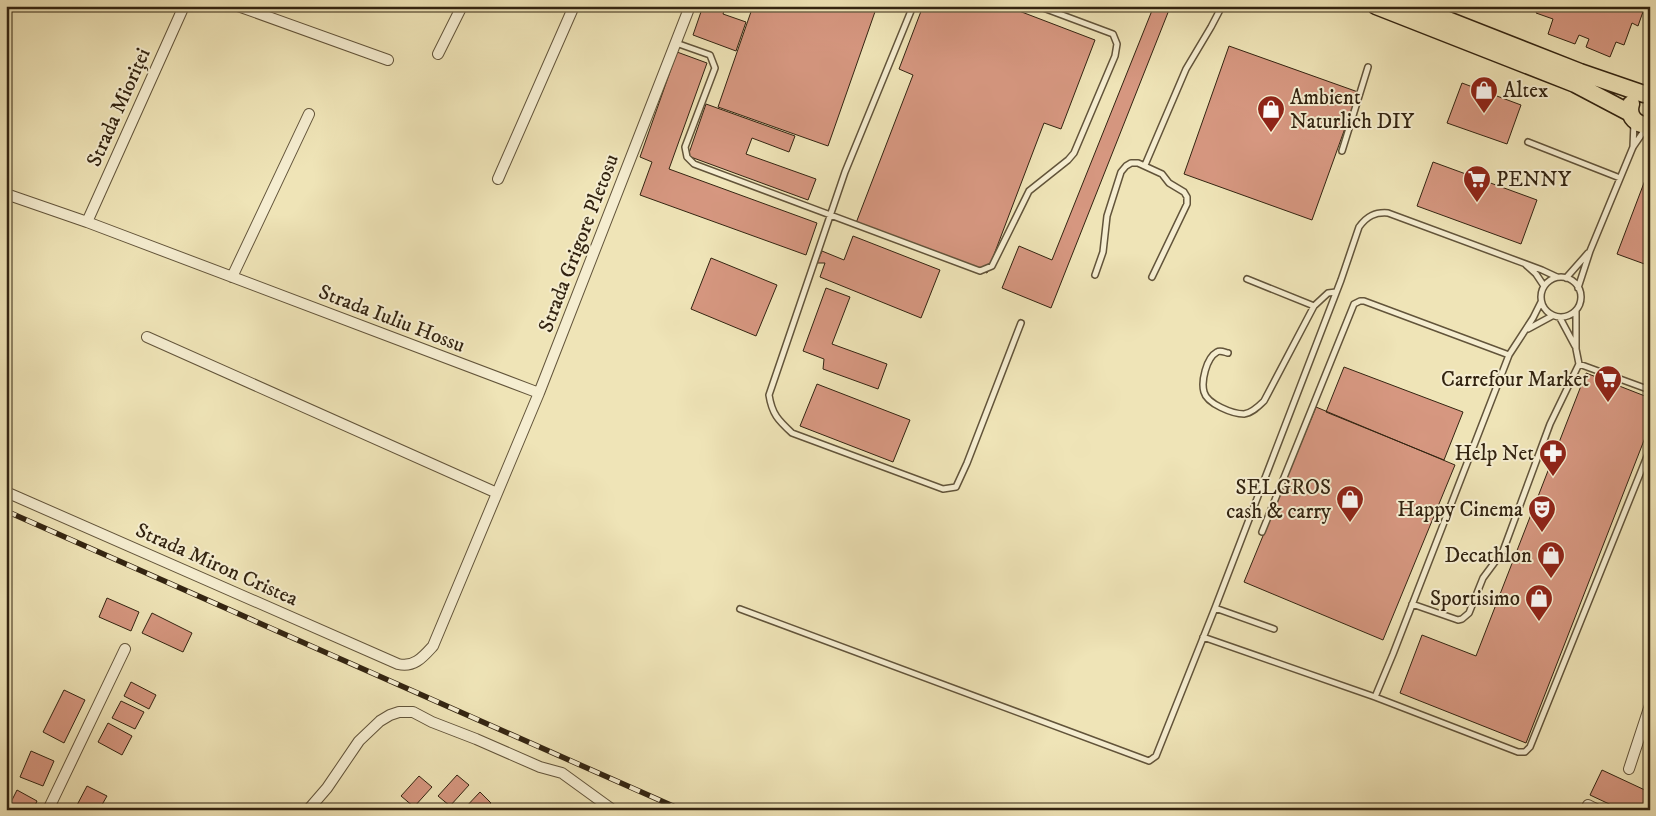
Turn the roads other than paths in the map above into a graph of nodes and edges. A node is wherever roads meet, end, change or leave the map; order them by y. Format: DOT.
graph roads {
  1 [pos="184,6"];
  2 [pos="238,6"];
  3 [pos="462,6"];
  4 [pos="574,6"];
  5 [pos="690,6"];
  6 [pos="913,6"];
  7 [pos="1038,6"];
  8 [pos="1222,6"];
  9 [pos="1376,6"];
  10 [pos="1412,6"];
  11 [pos="676,43"];
  12 [pos="438,54"];
  13 [pos="388,60"];
  14 [pos="1368,67"];
  15 [pos="1647,94"];
  16 [pos="309,114"];
  17 [pos="1640,121"];
  18 [pos="1528,142"];
  19 [pos="1633,147"];
  20 [pos="1342,151"];
  21 [pos="1145,165"];
  22 [pos="1620,178"];
  23 [pos="498,179"];
  24 [pos="6,194"];
  25 [pos="830,215"];
  26 [pos="87,222"];
  27 [pos="1590,251"];
  28 [pos="1524,263"];
  29 [pos="1095,275"];
  30 [pos="232,277"];
  31 [pos="1152,277"];
  32 [pos="1557,277"];
  33 [pos="1566,278"];
  34 [pos="1247,279"];
  35 [pos="1544,286"];
  36 [pos="1578,288"];
  37 [pos="1336,292"];
  38 [pos="1541,302"];
  39 [pos="1314,306"];
  40 [pos="1576,311"];
  41 [pos="1552,316"];
  42 [pos="1560,318"];
  43 [pos="1021,323"];
  44 [pos="1525,330"];
  45 [pos="147,337"];
  46 [pos="1576,348"];
  47 [pos="1228,353"];
  48 [pos="1509,355"];
  49 [pos="1579,364"];
  50 [pos="1650,390"];
  51 [pos="539,393"];
  52 [pos="1650,449"];
  53 [pos="6,492"];
  54 [pos="497,493"];
  55 [pos="1262,532"];
  56 [pos="1412,604"];
  57 [pos="1215,608"];
  58 [pos="740,609"];
  59 [pos="1274,629"];
  60 [pos="1203,637"];
  61 [pos="124,649"];
  62 [pos="413,664"];
  63 [pos="1375,697"];
  64 [pos="1650,705"];
  65 [pos="1629,769"];
  66 [pos="1588,805"];
  67 [pos="48,810"];
  68 [pos="308,810"];
  69 [pos="613,810"];
  70 [pos="1598,810"];
  1 -- 26 [label="street, Strada Mioriței"];
  2 -- 13 [label="street"];
  3 -- 12 [label="street"];
  4 -- 23 [label="street"];
  5 -- 11 [label="street, Strada Grigore Pletosu"];
  6 -- 25 [label="lane"];
  7 -- 25 [label="lane"];
  8 -- 21 [label="lane"];
  9 -- 17 [label="main road"];
  10 -- 15 [label="main road"];
  11 -- 25 [label="lane"];
  11 -- 51 [label="street, Strada Grigore Pletosu"];
  14 -- 20 [label="lane"];
  15 -- 17 [label="main road"];
  16 -- 30 [label="street"];
  17 -- 19 [label="lane"];
  17 -- 19 [label="lane"];
  18 -- 22 [label="lane"];
  19 -- 22 [label="lane"];
  21 -- 29 [label="lane"];
  21 -- 31 [label="lane"];
  22 -- 27 [label="lane"];
  24 -- 26 [label="street, Strada Iuliu Hossu"];
  25 -- 43 [label="lane"];
  26 -- 30 [label="street, Strada Iuliu Hossu"];
  27 -- 33 [label="lane"];
  27 -- 36 [label="lane"];
  28 -- 32 [label="lane"];
  28 -- 35 [label="lane"];
  28 -- 37 [label="lane"];
  30 -- 51 [label="street, Strada Iuliu Hossu"];
  32 -- 33 [label="lane"];
  32 -- 35 [label="lane"];
  33 -- 36 [label="lane"];
  34 -- 39 [label="lane"];
  35 -- 38 [label="lane"];
  36 -- 40 [label="lane"];
  37 -- 39 [label="lane"];
  37 -- 57 [label="lane"];
  38 -- 41 [label="lane"];
  38 -- 44 [label="lane"];
  39 -- 47 [label="lane"];
  40 -- 42 [label="lane"];
  40 -- 46 [label="lane"];
  41 -- 42 [label="lane"];
  41 -- 44 [label="lane"];
  42 -- 46 [label="lane"];
  44 -- 48 [label="lane"];
  45 -- 54 [label="street"];
  46 -- 49 [label="lane"];
  48 -- 55 [label="lane"];
  48 -- 56 [label="lane"];
  49 -- 50 [label="lane"];
  49 -- 56 [label="lane"];
  51 -- 54 [label="street, Strada Grigore Pletosu"];
  52 -- 63 [label="lane"];
  53 -- 62 [label="street, Strada Miron Cristea"];
  54 -- 62 [label="street, Strada Grigore Pletosu"];
  56 -- 63 [label="lane"];
  57 -- 59 [label="lane"];
  57 -- 60 [label="lane"];
  58 -- 60 [label="lane"];
  60 -- 63 [label="lane"];
  61 -- 67 [label="street"];
  64 -- 65 [label="street"];
  66 -- 70 [label="street"];
  68 -- 69 [label="street"];
}
